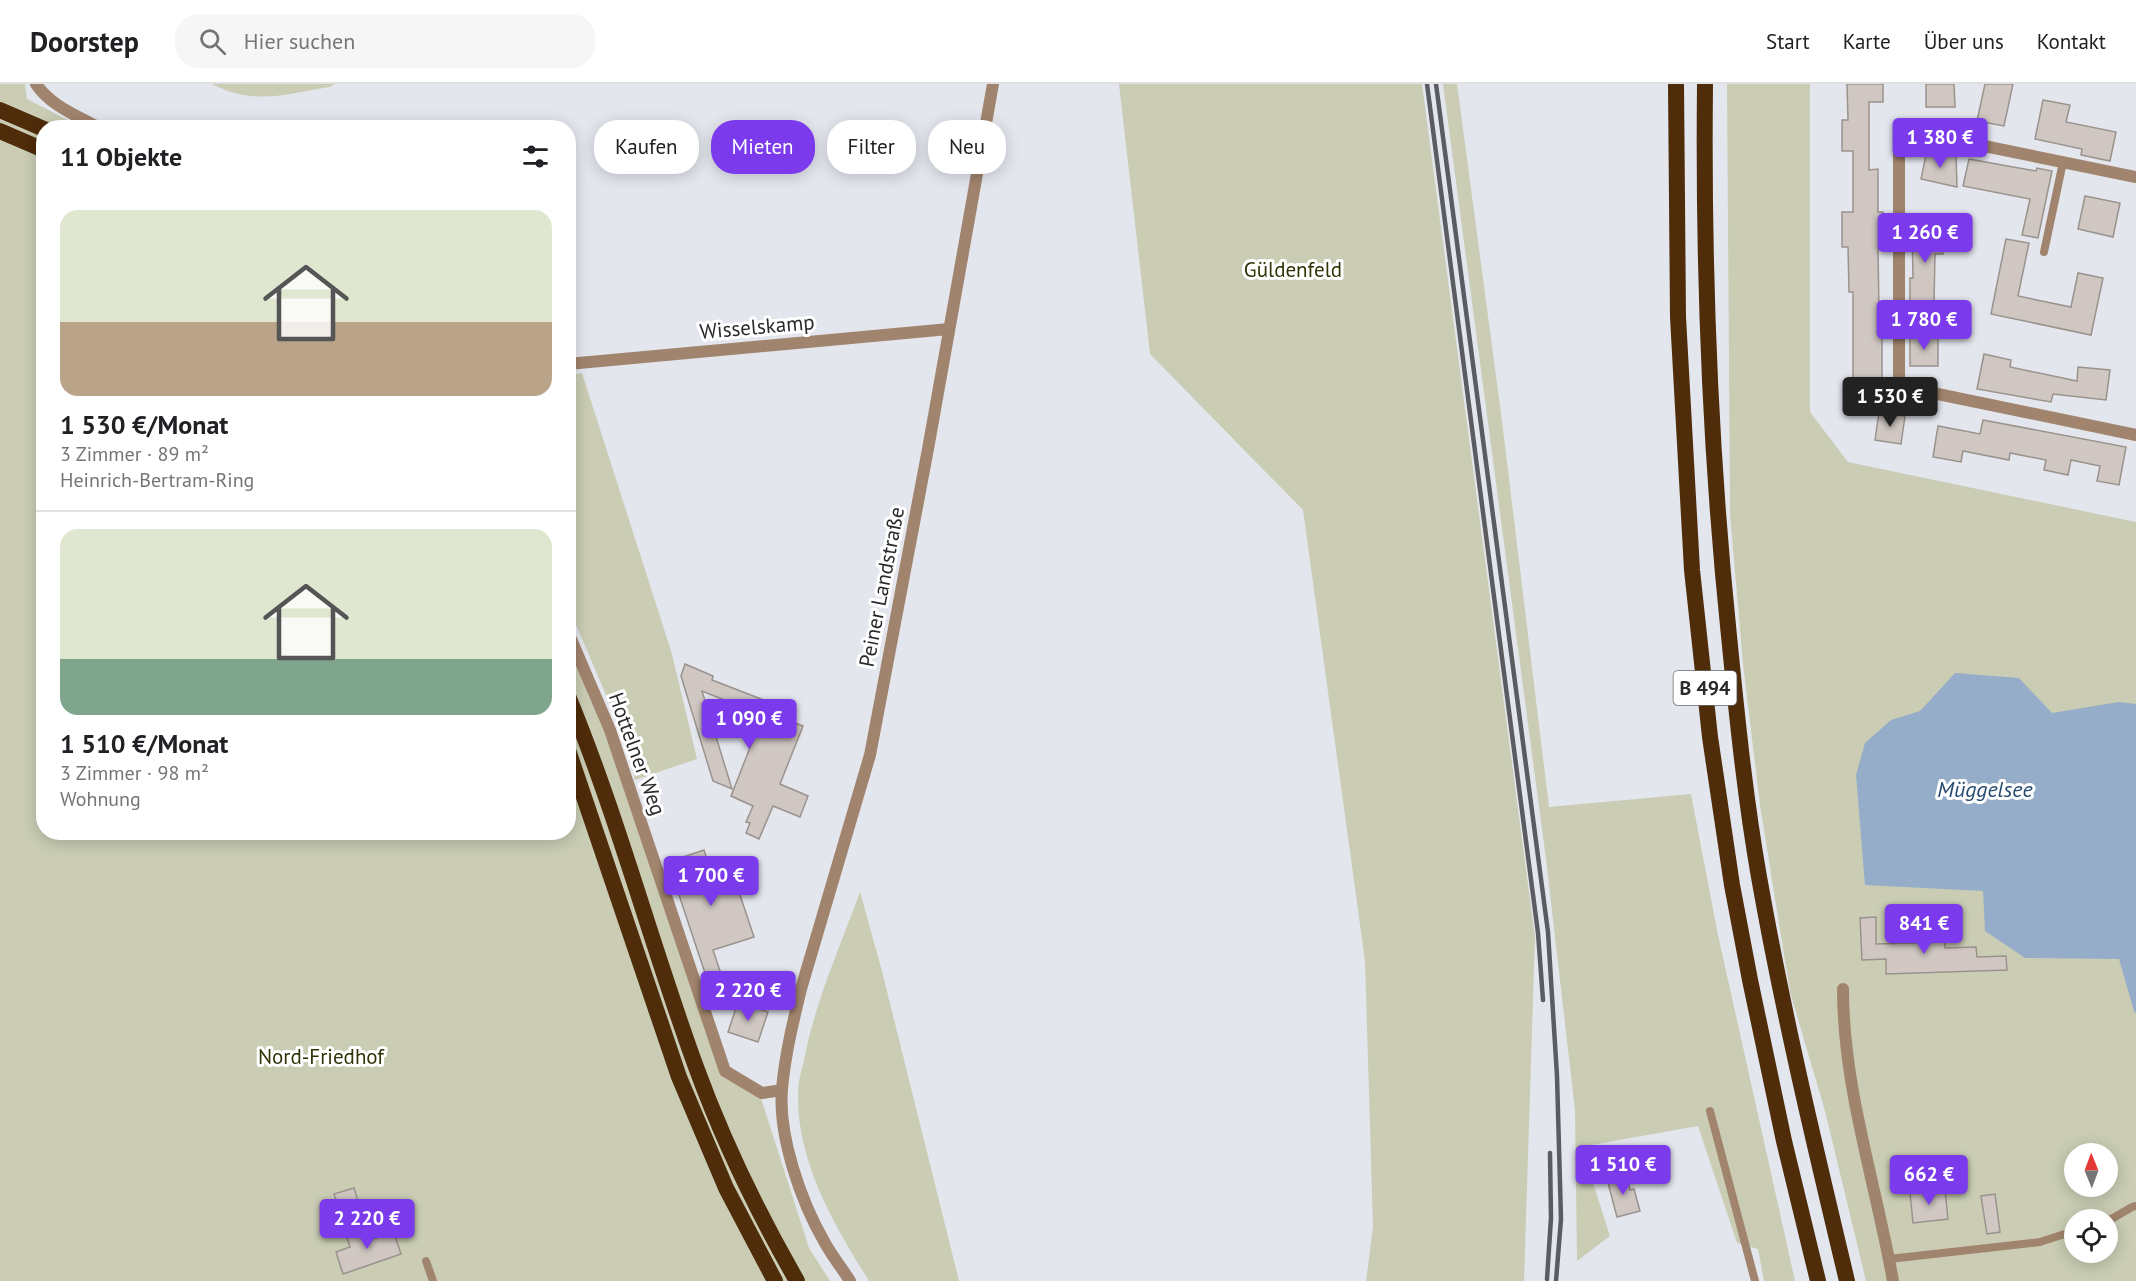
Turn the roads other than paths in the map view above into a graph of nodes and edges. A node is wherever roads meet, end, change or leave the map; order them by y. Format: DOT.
graph roads {
  1 [pos="36,84"];
  2 [pos="993,84"];
  3 [pos="1676,84"];
  4 [pos="1705,84"];
  5 [pos="0,110"];
  6 [pos="84,120"];
  7 [pos="36,126"];
  8 [pos="0,131"];
  9 [pos="36,147"];
  10 [pos="2063,162"];
  11 [pos="2136,177"];
  12 [pos="2044,252"];
  13 [pos="949,329"];
  14 [pos="576,363"];
  15 [pos="2136,435"];
  16 [pos="576,651"];
  17 [pos="576,717"];
  18 [pos="576,774"];
  19 [pos="1843,989"];
  20 [pos="782,1090"];
  21 [pos="1710,1111"];
  22 [pos="2136,1206"];
  23 [pos="2118,1216"];
  24 [pos="2064,1234"];
  25 [pos="1889,1259"];
  26 [pos="426,1261"];
  27 [pos="771,1274"];
  28 [pos="433,1281"];
  29 [pos="797,1281"];
  30 [pos="850,1281"];
  31 [pos="1755,1281"];
  32 [pos="1818,1281"];
  33 [pos="1847,1281"];
  34 [pos="1893,1281"];
  1 -- 6 [label="street"];
  2 -- 13 [label="street, Peiner Landstraße"];
  3 -- 32 [label="highway, B 494"];
  4 -- 33 [label="highway, B 494"];
  5 -- 7 [label="highway"];
  8 -- 9 [label="highway"];
  10 -- 11 [label="street"];
  10 -- 12 [label="lane"];
  10 -- 15 [label="street"];
  13 -- 14 [label="street, Wisselskamp"];
  13 -- 20 [label="street, Peiner Landstraße"];
  16 -- 20 [label="street, Hottelner Weg"];
  17 -- 29 [label="highway"];
  18 -- 27 [label="highway"];
  19 -- 25 [label="street"];
  20 -- 30 [label="street, Peiner Landstraße"];
  21 -- 31 [label="lane"];
  22 -- 23 [label="lane"];
  24 -- 25 [label="lane"];
  25 -- 34 [label="street"];
  26 -- 28 [label="lane"];
}
